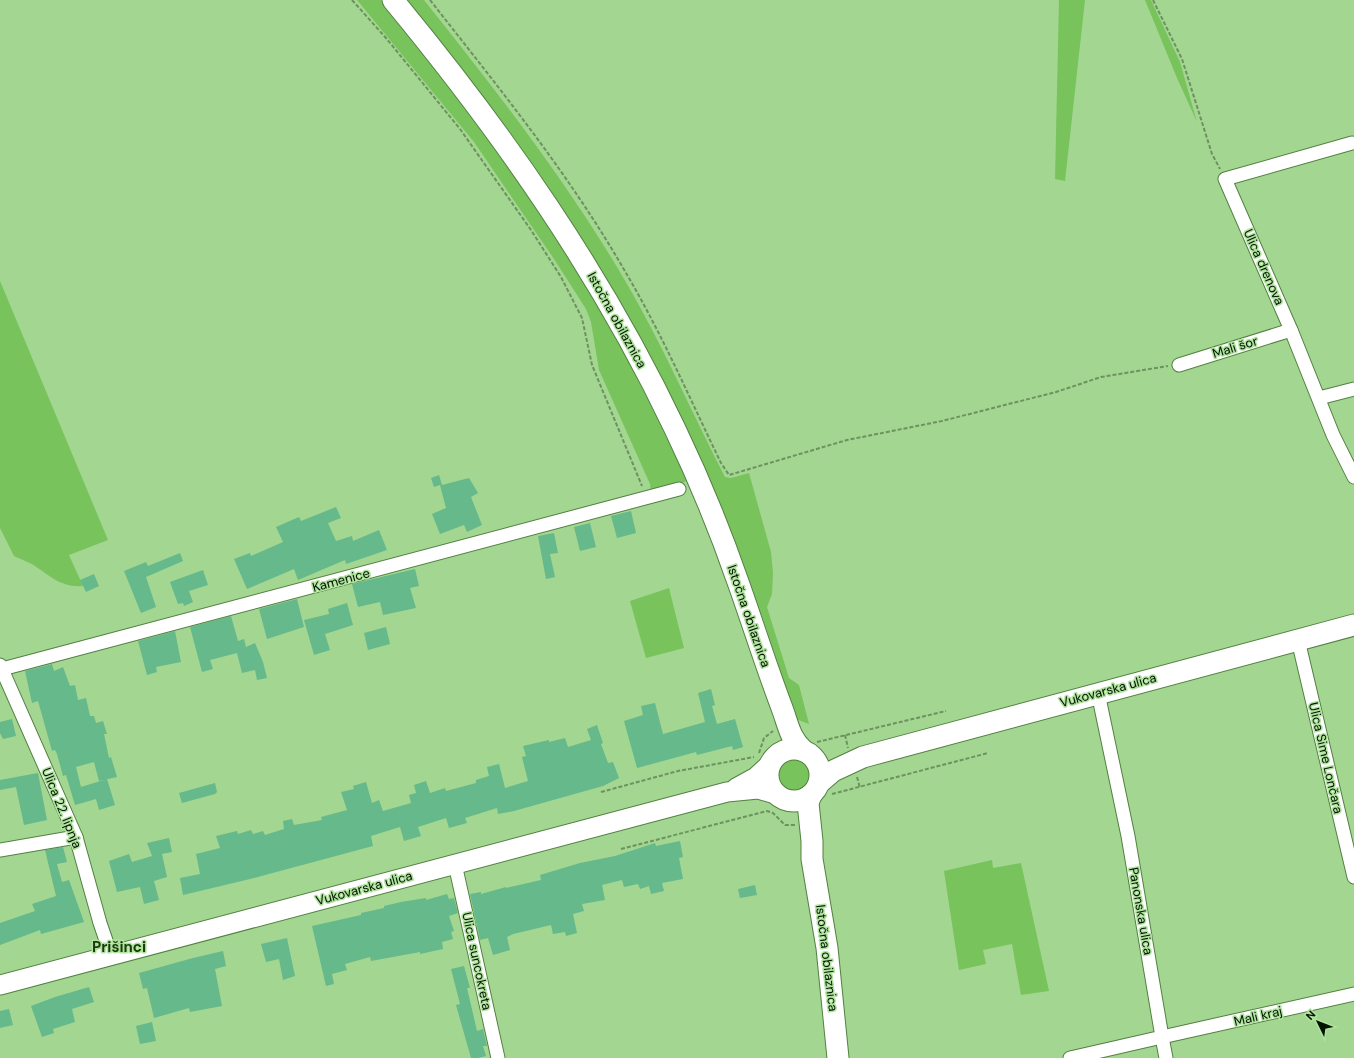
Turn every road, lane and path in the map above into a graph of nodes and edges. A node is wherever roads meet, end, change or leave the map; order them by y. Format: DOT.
graph roads {
  1 [pos="352,0"];
  2 [pos="393,0"];
  3 [pos="430,0"];
  4 [pos="1153,0"];
  5 [pos="1352,143"];
  6 [pos="1225,179"];
  7 [pos="1291,330"];
  8 [pos="1179,365"];
  9 [pos="1354,389"];
  10 [pos="1319,398"];
  11 [pos="1354,477"];
  12 [pos="679,489"];
  13 [pos="647,498"];
  14 [pos="1354,625"];
  15 [pos="1298,640"];
  16 [pos="1,667"];
  17 [pos="770,680"];
  18 [pos="1098,693"];
  19 [pos="946,711"];
  20 [pos="777,730"];
  21 [pos="809,749"];
  22 [pos="863,757"];
  23 [pos="772,760"];
  24 [pos="815,789"];
  25 [pos="601,792"];
  26 [pos="728,792"];
  27 [pos="779,797"];
  28 [pos="76,836"];
  29 [pos="0,850"];
  30 [pos="812,859"];
  31 [pos="455,864"];
  32 [pos="1354,877"];
  33 [pos="111,955"];
  34 [pos="0,985"];
  35 [pos="1354,994"];
  36 [pos="1162,1037"];
  37 [pos="498,1058"];
  38 [pos="838,1058"];
  39 [pos="1070,1058"];
  40 [pos="1166,1058"];
  1 -- 13 [label="path"];
  2 -- 17 [label="main road, Istočna obilaznica"];
  3 -- 8 [label="path"];
  4 -- 6 [label="path"];
  5 -- 6 [label="street"];
  6 -- 7 [label="street, Ulica drenova"];
  7 -- 8 [label="street, Mali šor"];
  7 -- 10 [label="street, Ulica drenova"];
  9 -- 10 [label="street"];
  10 -- 11 [label="street, Ulica drenova"];
  12 -- 13 [label="street, Kamenice"];
  13 -- 16 [label="street, Kamenice"];
  14 -- 15 [label="main road, Vukovarska ulica"];
  15 -- 18 [label="main road, Vukovarska ulica"];
  15 -- 32 [label="street, Ulica Sime Lončara"];
  16 -- 28 [label="street, Ulica 22. lipnja"];
  17 -- 20 [label="main road, Istočna obilaznica"];
  17 -- 21 [label="main road, Istočna obilaznica"];
  18 -- 22 [label="main road, Vukovarska ulica"];
  18 -- 36 [label="street, Panonska ulica"];
  19 -- 21 [label="path"];
  20 -- 23 [label="main road, Istočna obilaznica"];
  20 -- 25 [label="path"];
  21 -- 22 [label="main road, Vukovarska ulica"];
  21 -- 23 [label="main road"];
  21 -- 24 [label="main road"];
  22 -- 24 [label="main road, Vukovarska ulica"];
  23 -- 26 [label="main road, Vukovarska ulica"];
  23 -- 27 [label="main road"];
  24 -- 27 [label="main road"];
  24 -- 30 [label="main road, Istočna obilaznica"];
  26 -- 27 [label="main road, Vukovarska ulica"];
  26 -- 31 [label="main road, Vukovarska ulica"];
  27 -- 30 [label="main road, Istočna obilaznica"];
  28 -- 29 [label="street"];
  28 -- 33 [label="street, Ulica 22. lipnja"];
  30 -- 38 [label="main road, Istočna obilaznica"];
  31 -- 33 [label="main road, Vukovarska ulica"];
  31 -- 37 [label="street, Ulica suncokreta"];
  33 -- 34 [label="main road, Vukovarska ulica"];
  35 -- 36 [label="street, Mali kraj"];
  36 -- 39 [label="street"];
  36 -- 40 [label="street, Panonska ulica"];
}
